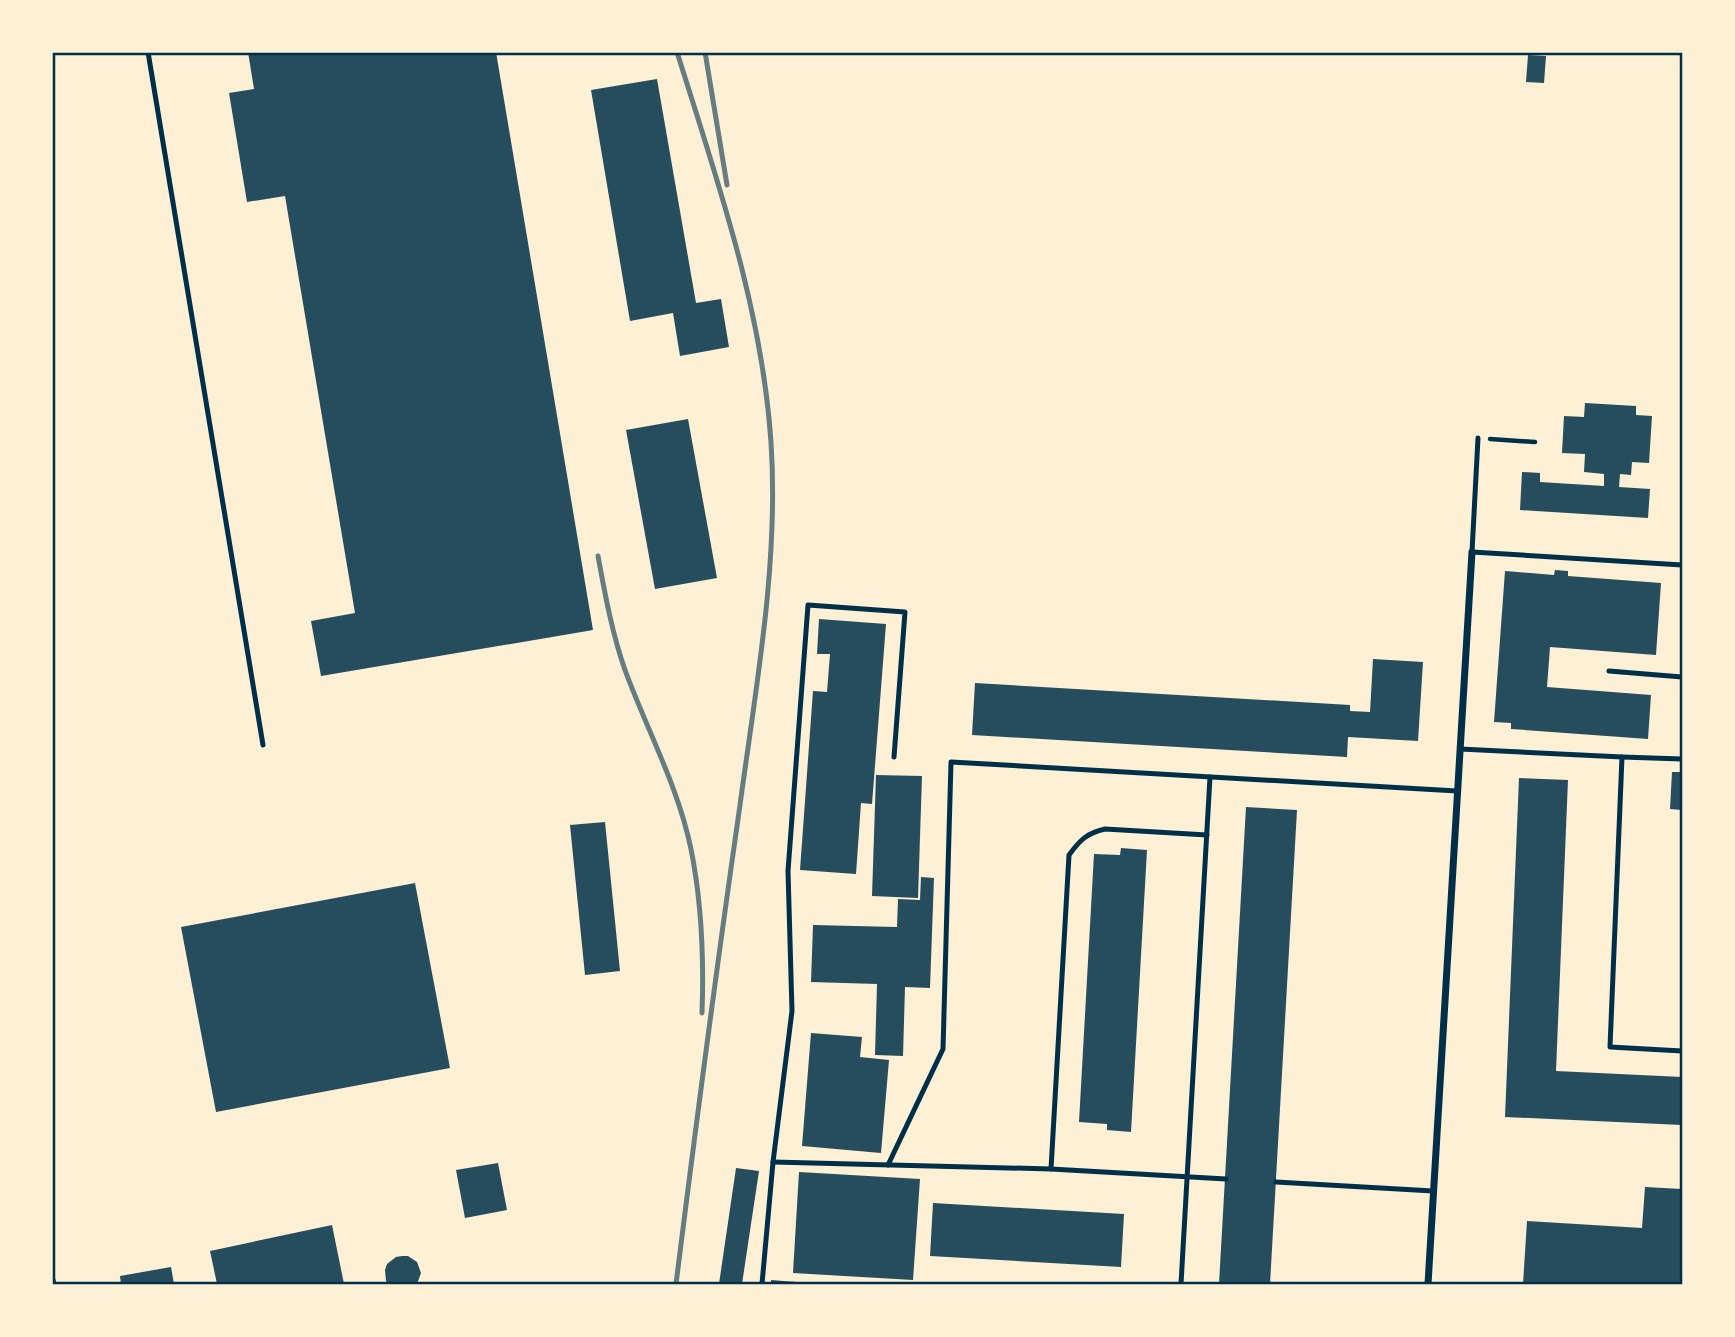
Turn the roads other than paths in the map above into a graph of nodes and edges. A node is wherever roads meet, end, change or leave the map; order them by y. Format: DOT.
graph roads {
  1 [pos="148,52"];
  2 [pos="1478,438"];
  3 [pos="1472,552"];
  4 [pos="1682,565"];
  5 [pos="1609,671"];
  6 [pos="1682,677"];
  7 [pos="263,746"];
  8 [pos="1460,750"];
  9 [pos="894,757"];
  10 [pos="1622,757"];
  11 [pos="1682,759"];
  12 [pos="1210,777"];
  13 [pos="1457,791"];
  14 [pos="1207,835"];
  15 [pos="1682,1051"];
  16 [pos="773,1163"];
  17 [pos="888,1165"];
  18 [pos="1051,1169"];
  19 [pos="1188,1177"];
  20 [pos="1226,1179"];
  21 [pos="1276,1182"];
  22 [pos="1433,1191"];
  23 [pos="762,1284"];
  24 [pos="1181,1284"];
  25 [pos="1428,1284"];
  1 -- 7 [label="lane"];
  2 -- 3 [label="lane"];
  3 -- 4 [label="lane"];
  3 -- 8 [label="street"];
  5 -- 6 [label="lane"];
  8 -- 10 [label="lane"];
  8 -- 13 [label="street"];
  9 -- 16 [label="lane"];
  10 -- 11 [label="lane"];
  10 -- 15 [label="lane"];
  12 -- 13 [label="lane"];
  12 -- 14 [label="lane"];
  12 -- 17 [label="lane"];
  13 -- 22 [label="street"];
  14 -- 18 [label="lane"];
  14 -- 19 [label="lane"];
  16 -- 17 [label="lane"];
  16 -- 23 [label="lane"];
  17 -- 18 [label="lane"];
  18 -- 19 [label="lane"];
  19 -- 20 [label="lane"];
  19 -- 24 [label="lane"];
  21 -- 22 [label="lane"];
  22 -- 25 [label="street"];
}
